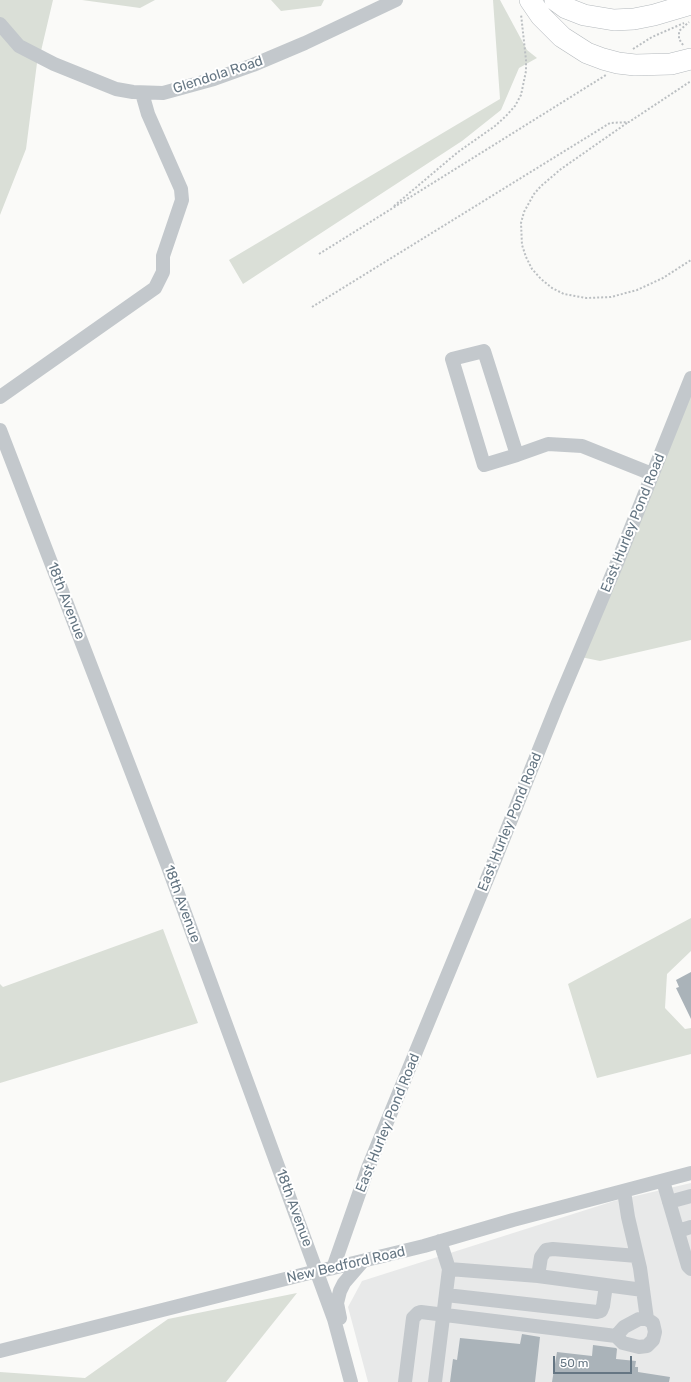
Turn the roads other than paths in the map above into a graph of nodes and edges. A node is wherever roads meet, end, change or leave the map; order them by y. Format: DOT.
graph roads {
  1 [pos="396,0"];
  2 [pos="554,0"];
  3 [pos="525,6"];
  4 [pos="690,15"];
  5 [pos="0,24"];
  6 [pos="688,53"];
  7 [pos="142,93"];
  8 [pos="691,378"];
  9 [pos="0,397"];
  10 [pos="0,430"];
  11 [pos="517,455"];
  12 [pos="652,474"];
  13 [pos="691,1173"];
  14 [pos="663,1181"];
  15 [pos="624,1191"];
  16 [pos="691,1196"];
  17 [pos="669,1202"];
  18 [pos="684,1229"];
  19 [pos="440,1241"];
  20 [pos="637,1256"];
  21 [pos="363,1261"];
  22 [pos="333,1268"];
  23 [pos="449,1269"];
  24 [pos="691,1269"];
  25 [pos="317,1271"];
  26 [pos="538,1276"];
  27 [pos="606,1285"];
  28 [pos="643,1290"];
  29 [pos="446,1295"];
  30 [pos="443,1315"];
  31 [pos="647,1319"];
  32 [pos="616,1336"];
  33 [pos="0,1351"];
  34 [pos="347,1364"];
  35 [pos="351,1382"];
  36 [pos="405,1382"];
  37 [pos="435,1382"];
  1 -- 7 [label="street, Glendola Road"];
  2 -- 4 [label="highway"];
  3 -- 6 [label="highway"];
  5 -- 7 [label="street, Glendola Road"];
  7 -- 9 [label="street"];
  8 -- 12 [label="street, East Hurley Pond Road"];
  10 -- 25 [label="street, 18th Avenue"];
  11 -- 11 [label="street"];
  11 -- 12 [label="street"];
  12 -- 22 [label="street, East Hurley Pond Road"];
  13 -- 14 [label="street, New Bedford Road"];
  14 -- 15 [label="street, New Bedford Road"];
  14 -- 17 [label="street"];
  15 -- 19 [label="street, New Bedford Road"];
  15 -- 20 [label="street"];
  16 -- 17 [label="street"];
  17 -- 18 [label="street"];
  18 -- 24 [label="street"];
  19 -- 21 [label="street, New Bedford Road"];
  19 -- 23 [label="street"];
  20 -- 26 [label="street"];
  20 -- 28 [label="street"];
  21 -- 22 [label="street, New Bedford Road"];
  21 -- 34 [label="street"];
  22 -- 25 [label="street, New Bedford Road"];
  23 -- 26 [label="street"];
  23 -- 29 [label="street"];
  25 -- 33 [label="street, New Bedford Road"];
  25 -- 34 [label="street, 18th Avenue"];
  26 -- 27 [label="street"];
  27 -- 28 [label="street"];
  27 -- 29 [label="street"];
  28 -- 31 [label="street"];
  29 -- 30 [label="street"];
  30 -- 32 [label="street"];
  30 -- 36 [label="street"];
  30 -- 37 [label="street"];
  31 -- 32 [label="street"];
  31 -- 32 [label="street"];
  34 -- 35 [label="street, 18th Avenue"];
}
